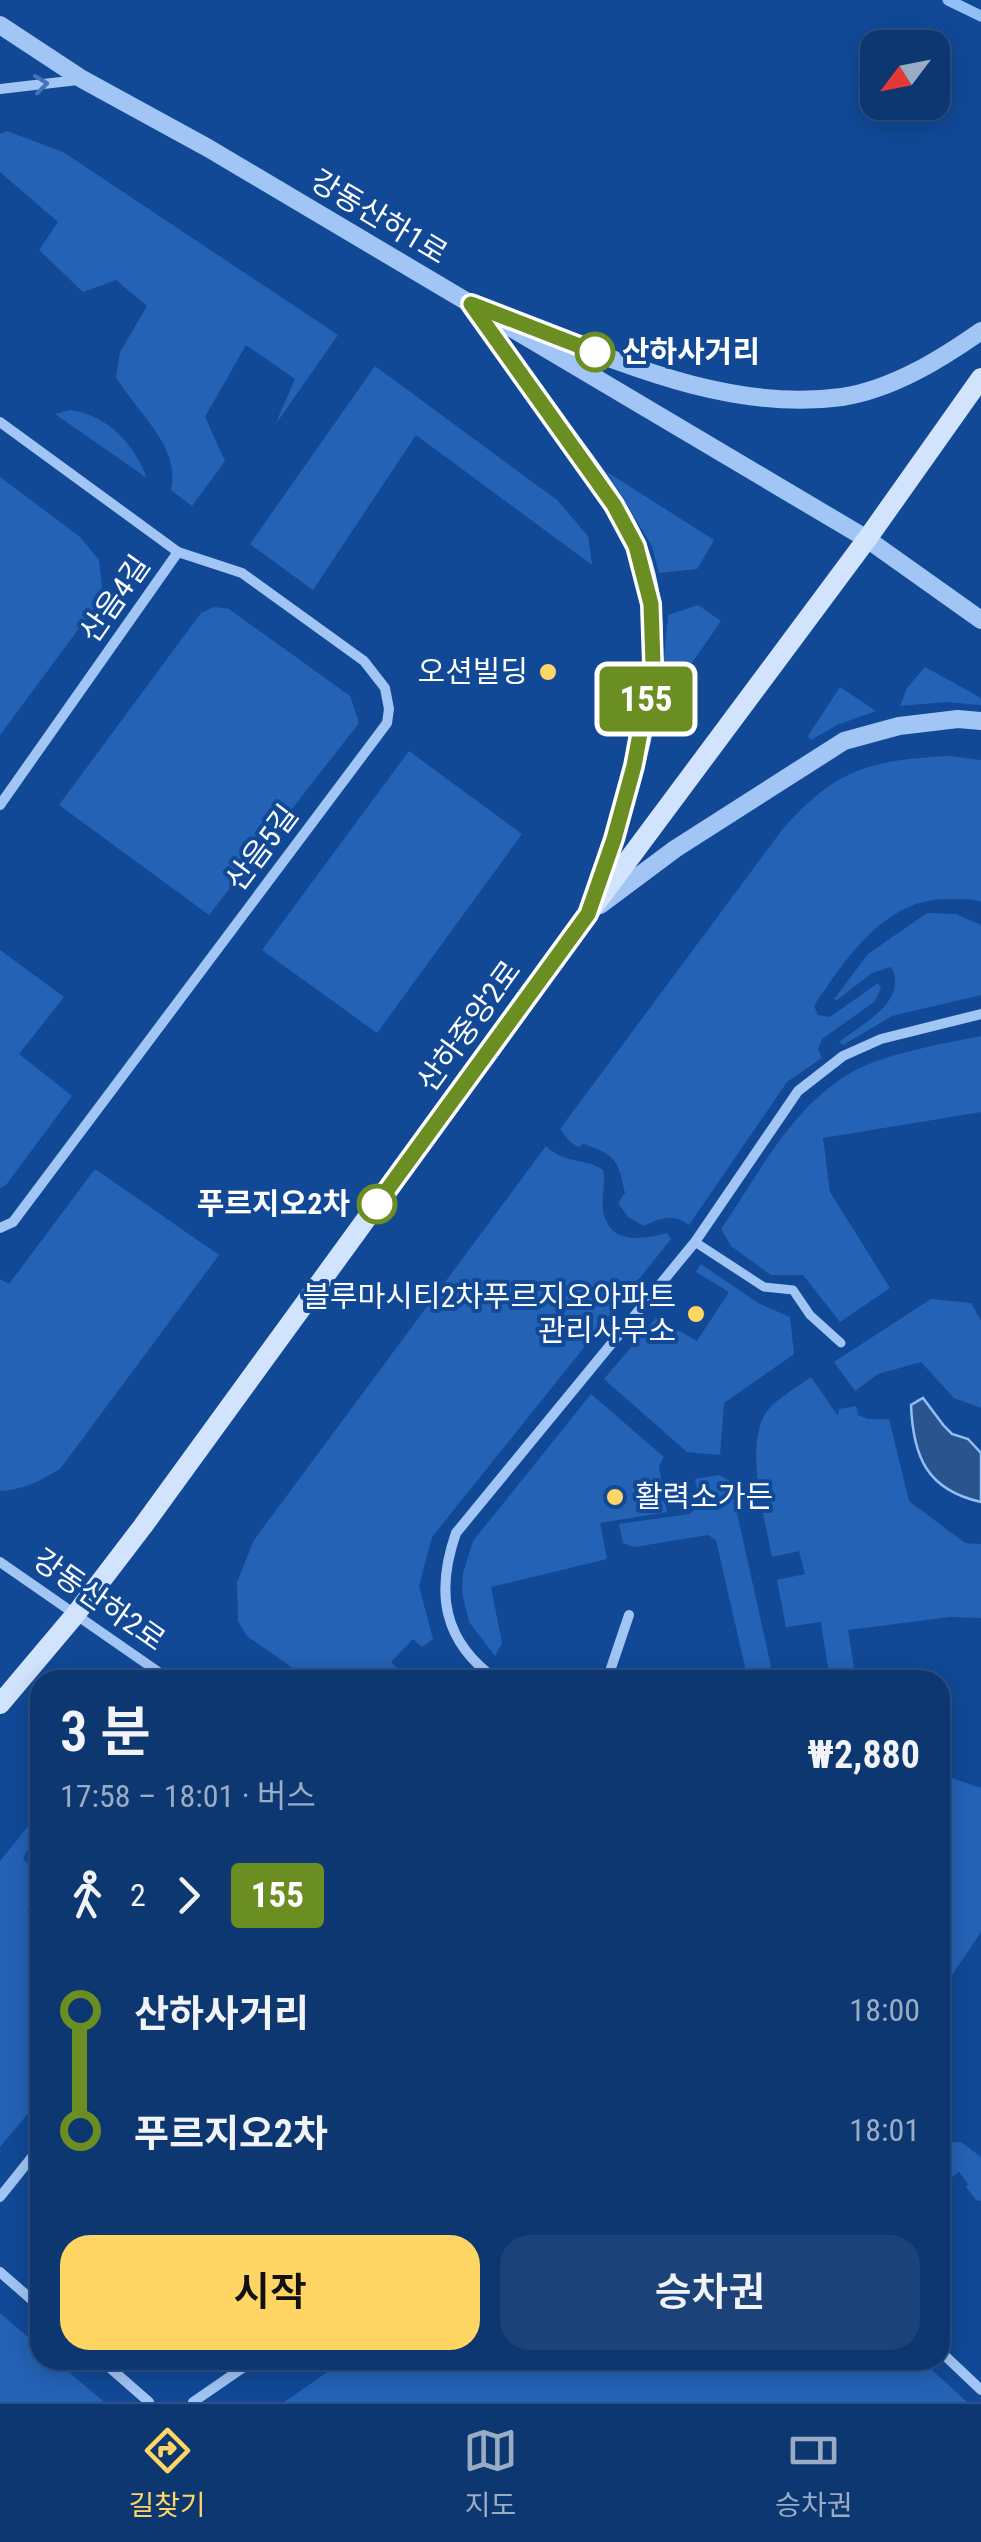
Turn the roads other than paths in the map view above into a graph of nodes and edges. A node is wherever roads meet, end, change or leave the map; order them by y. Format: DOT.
graph roads {
  1 [pos="0,25"];
  2 [pos="82,79"];
  3 [pos="0,89"];
  4 [pos="471,304"];
  5 [pos="981,331"];
  6 [pos="981,378"];
  7 [pos="0,422"];
  8 [pos="868,539"];
  9 [pos="178,552"];
  10 [pos="981,620"];
  11 [pos="981,721"];
  12 [pos="0,805"];
  13 [pos="588,914"];
  14 [pos="981,1014"];
  15 [pos="0,1228"];
  16 [pos="695,1242"];
  17 [pos="842,1343"];
  18 [pos="0,1562"];
  19 [pos="75,1615"];
  20 [pos="628,1615"];
  21 [pos="155,1670"];
  22 [pos="483,1670"];
  23 [pos="610,1670"];
  24 [pos="0,1704"];
  25 [pos="30,2159"];
  26 [pos="0,2197"];
  27 [pos="0,2272"];
  28 [pos="30,2298"];
  29 [pos="950,2361"];
  30 [pos="112,2370"];
  31 [pos="240,2370"];
  32 [pos="981,2390"];
  33 [pos="149,2402"];
  34 [pos="194,2402"];
  1 -- 2 [label="street, 강동산하1로"];
  3 -- 2 [label="street, one-way"];
  2 -- 4 [label="street, 강동산하1로"];
  4 -- 5 [label="street"];
  4 -- 8 [label="street, 강동산하1로"];
  4 -- 13 [label="main road"];
  6 -- 8 [label="main road, 산하중앙2로"];
  7 -- 9 [label="street, 산음4길"];
  8 -- 10 [label="street, 강동산하1로"];
  8 -- 13 [label="main road, 산하중앙2로"];
  9 -- 12 [label="street, 산음4길"];
  9 -- 15 [label="street, 산음5길"];
  11 -- 13 [label="street"];
  13 -- 19 [label="main road, 산하중앙2로"];
  14 -- 16 [label="street"];
  16 -- 17 [label="street"];
  16 -- 22 [label="street"];
  18 -- 19 [label="street, 강동산하2로"];
  19 -- 21 [label="street, 강동산하2로"];
  19 -- 24 [label="main road, 산하중앙2로"];
  20 -- 23 [label="street"];
  25 -- 26 [label="street"];
  27 -- 28 [label="street"];
  29 -- 32 [label="street"];
  30 -- 33 [label="street"];
  31 -- 34 [label="street"];
}
